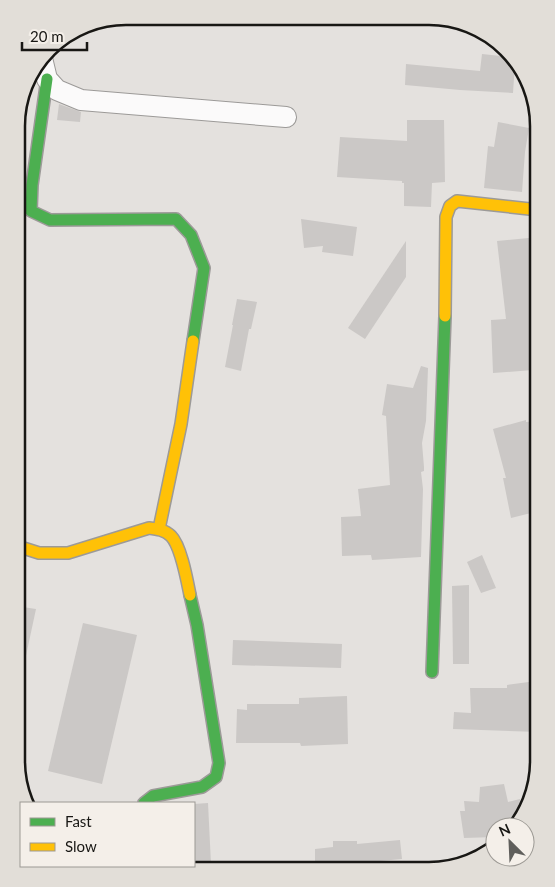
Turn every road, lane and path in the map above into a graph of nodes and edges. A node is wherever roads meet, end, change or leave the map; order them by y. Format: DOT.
graph roads {
  1 [pos="44,67"];
  2 [pos="47,79"];
  3 [pos="286,117"];
  4 [pos="530,209"];
  5 [pos="159,529"];
  6 [pos="25,549"];
  7 [pos="432,672"];
  8 [pos="145,802"];
  1 -- 2 [label="street"];
  2 -- 3 [label="street"];
  2 -- 5 [label="street"];
  4 -- 7 [label="street"];
  5 -- 6 [label="street"];
  5 -- 8 [label="street"];
}
